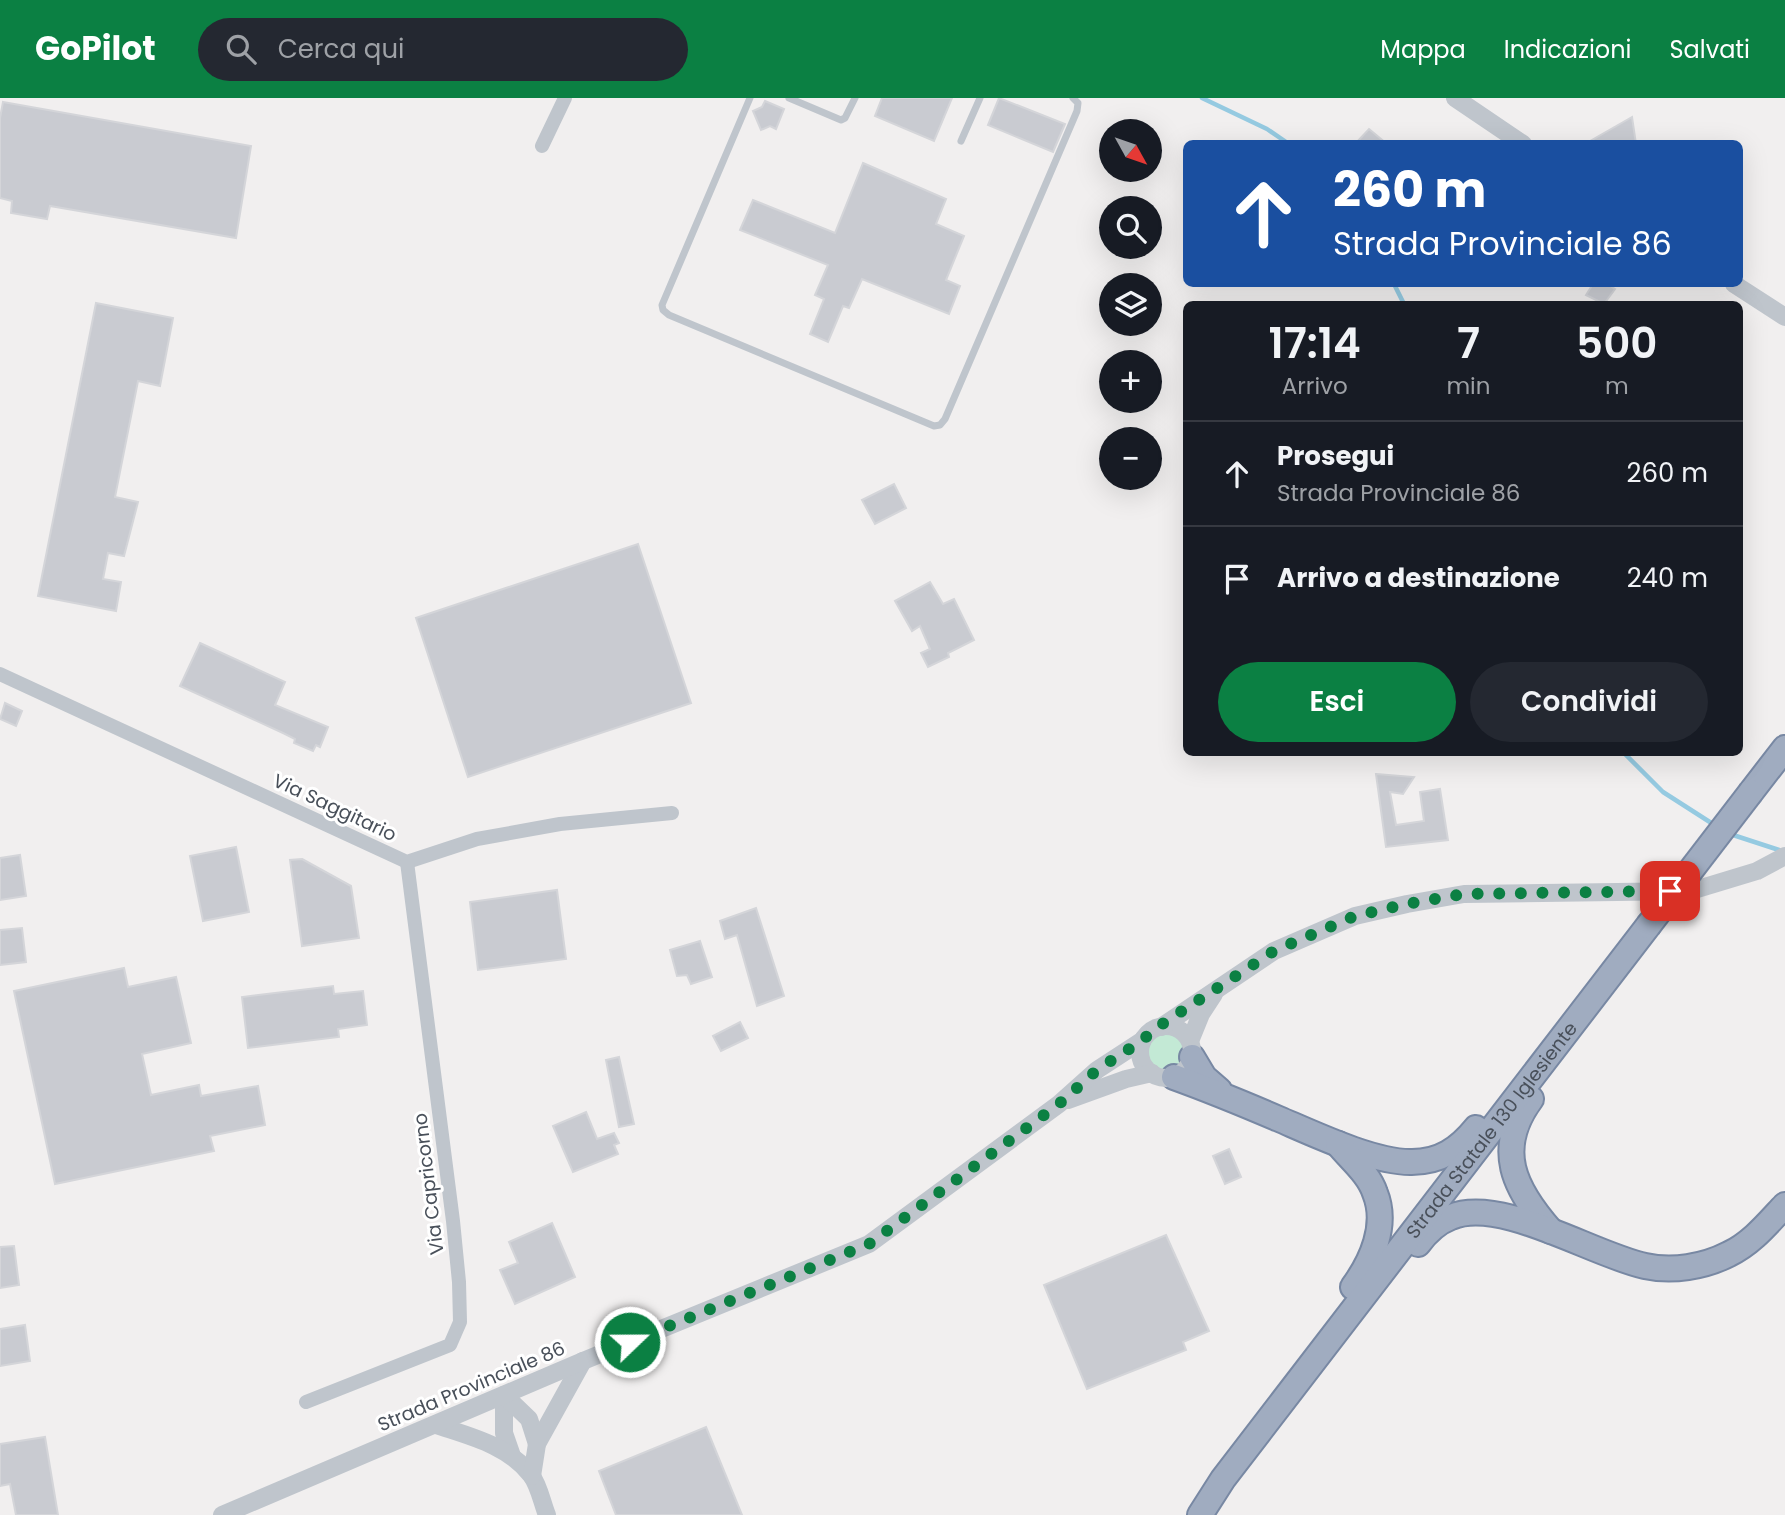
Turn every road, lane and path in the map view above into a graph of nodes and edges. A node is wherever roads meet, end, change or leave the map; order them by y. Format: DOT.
graph roads {
  1 [pos="565,98"];
  2 [pos="750,98"];
  3 [pos="789,98"];
  4 [pos="855,98"];
  5 [pos="980,98"];
  6 [pos="1073,98"];
  7 [pos="1455,98"];
  8 [pos="1517,140"];
  9 [pos="961,141"];
  10 [pos="542,146"];
  11 [pos="1739,287"];
  12 [pos="1785,317"];
  13 [pos="0,674"];
  14 [pos="1785,748"];
  15 [pos="672,813"];
  16 [pos="1785,856"];
  17 [pos="407,862"];
  18 [pos="1218,988"];
  19 [pos="1586,1005"];
  20 [pos="1161,1027"];
  21 [pos="1143,1040"];
  22 [pos="1191,1049"];
  23 [pos="1163,1075"];
  24 [pos="1228,1097"];
  25 [pos="1059,1104"];
  26 [pos="1338,1144"];
  27 [pos="1785,1205"];
  28 [pos="1551,1232"];
  29 [pos="583,1361"];
  30 [pos="1290,1392"];
  31 [pos="504,1395"];
  32 [pos="306,1402"];
  33 [pos="436,1425"];
  34 [pos="537,1444"];
  35 [pos="512,1456"];
  36 [pos="532,1476"];
  37 [pos="222,1515"];
  38 [pos="547,1515"];
  39 [pos="1200,1515"];
  1 -- 10 [label="street"];
  2 -- 6 [label="lane"];
  3 -- 4 [label="lane"];
  5 -- 9 [label="lane"];
  7 -- 8 [label="street"];
  11 -- 12 [label="street"];
  13 -- 17 [label="street, Via Saggitario"];
  14 -- 19 [label="highway, Strada Statale 130 Iglesiente, bridge"];
  15 -- 17 [label="street, Via Saggitario"];
  16 -- 18 [label="street"];
  17 -- 32 [label="street, Via Capricorno"];
  18 -- 20 [label="street"];
  18 -- 22 [label="street"];
  19 -- 26 [label="highway"];
  19 -- 28 [label="highway"];
  19 -- 30 [label="highway, Strada Statale 130 Iglesiente"];
  20 -- 21 [label="street"];
  20 -- 22 [label="street"];
  21 -- 23 [label="street"];
  21 -- 25 [label="street, Strada Provinciale 86"];
  22 -- 23 [label="street"];
  22 -- 24 [label="highway"];
  23 -- 24 [label="highway"];
  23 -- 25 [label="street, Strada Provinciale 86"];
  24 -- 26 [label="highway"];
  25 -- 29 [label="street, Strada Provinciale 86"];
  26 -- 30 [label="highway"];
  27 -- 28 [label="highway"];
  28 -- 30 [label="highway"];
  29 -- 31 [label="street, Strada Provinciale 86"];
  29 -- 34 [label="street"];
  30 -- 39 [label="highway, Strada Statale 130 Iglesiente"];
  31 -- 33 [label="street, Strada Provinciale 86"];
  31 -- 34 [label="street"];
  31 -- 35 [label="street"];
  33 -- 35 [label="street"];
  33 -- 37 [label="street, Strada Provinciale 86"];
  34 -- 36 [label="street"];
  35 -- 36 [label="street"];
  36 -- 38 [label="street"];
}
